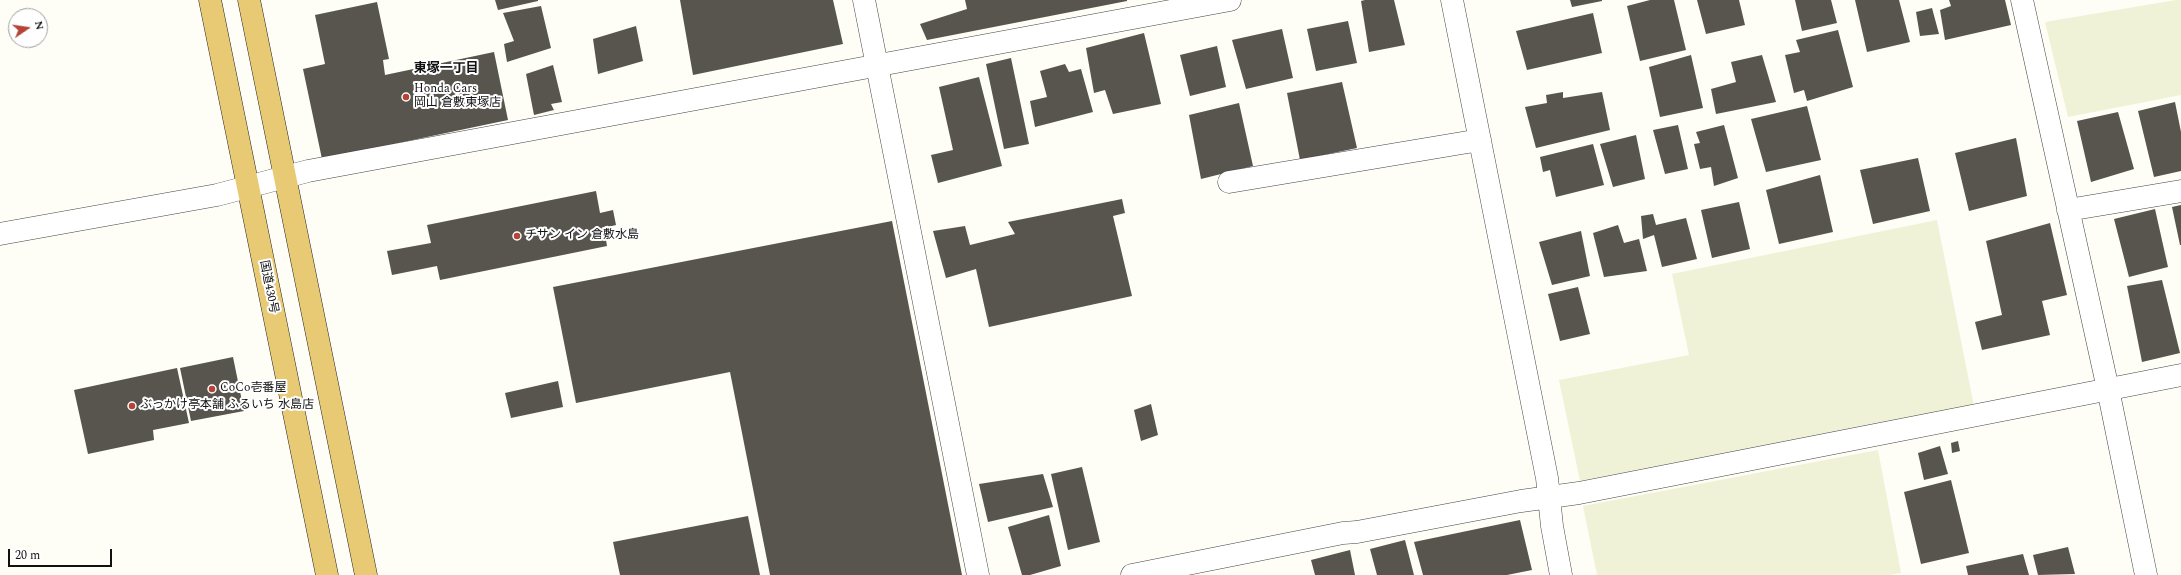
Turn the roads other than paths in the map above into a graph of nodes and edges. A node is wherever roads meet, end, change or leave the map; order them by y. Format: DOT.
graph roads {
  1 [pos="210,0"];
  2 [pos="249,0"];
  3 [pos="864,0"];
  4 [pos="1230,0"];
  5 [pos="1452,0"];
  6 [pos="2022,0"];
  7 [pos="877,65"];
  8 [pos="1480,140"];
  9 [pos="285,177"];
  10 [pos="1229,182"];
  11 [pos="248,187"];
  12 [pos="2181,191"];
  13 [pos="2068,210"];
  14 [pos="0,234"];
  15 [pos="2181,375"];
  16 [pos="2108,389"];
  17 [pos="1549,498"];
  18 [pos="327,575"];
  19 [pos="366,575"];
  20 [pos="978,575"];
  21 [pos="1132,575"];
  22 [pos="1560,575"];
  23 [pos="2146,575"];
  1 -- 11 [label="highway, 国道430号"];
  2 -- 9 [label="highway"];
  3 -- 7 [label="street"];
  4 -- 7 [label="street"];
  5 -- 8 [label="street"];
  6 -- 13 [label="street"];
  7 -- 9 [label="street"];
  7 -- 20 [label="street"];
  8 -- 10 [label="street"];
  8 -- 17 [label="street"];
  9 -- 11 [label="street"];
  9 -- 19 [label="highway"];
  11 -- 14 [label="street"];
  11 -- 18 [label="highway, 国道430号"];
  12 -- 13 [label="street"];
  13 -- 16 [label="street"];
  15 -- 16 [label="street"];
  16 -- 17 [label="street"];
  16 -- 23 [label="street"];
  17 -- 21 [label="street"];
  17 -- 22 [label="street"];
}
